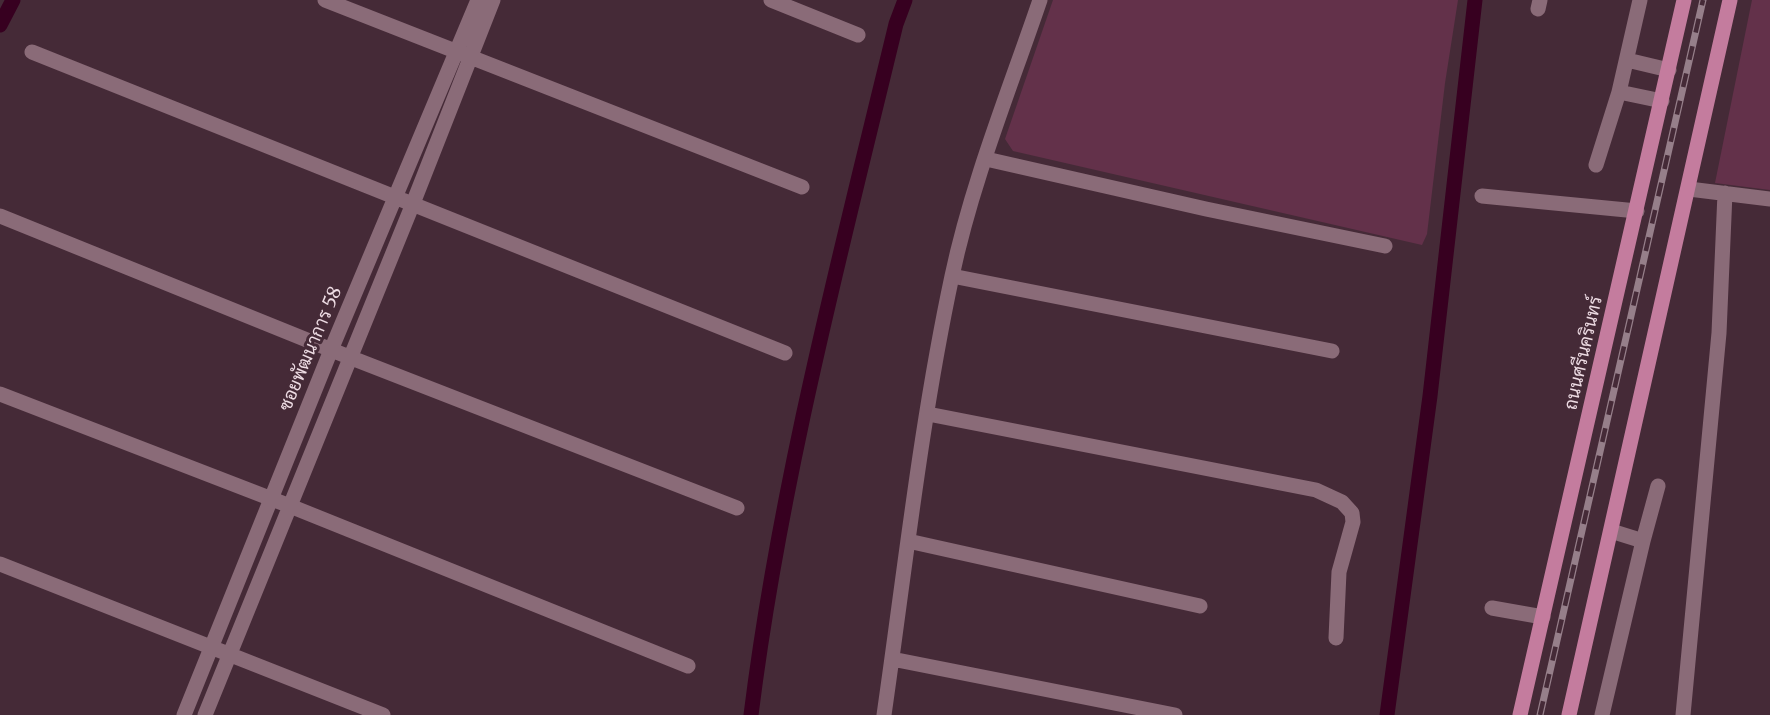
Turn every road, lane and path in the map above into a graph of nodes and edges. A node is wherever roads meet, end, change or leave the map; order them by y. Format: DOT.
graph roads {
  1 [pos="325,0"];
  2 [pos="478,0"];
  3 [pos="493,0"];
  4 [pos="771,0"];
  5 [pos="1040,0"];
  6 [pos="1640,0"];
  7 [pos="1684,0"];
  8 [pos="1730,0"];
  9 [pos="858,35"];
  10 [pos="32,52"];
  11 [pos="462,56"];
  12 [pos="1627,60"];
  13 [pos="1669,70"];
  14 [pos="1619,92"];
  15 [pos="1662,101"];
  16 [pos="986,159"];
  17 [pos="1596,165"];
  18 [pos="802,187"];
  19 [pos="1689,189"];
  20 [pos="1725,193"];
  21 [pos="1482,196"];
  22 [pos="395,199"];
  23 [pos="1770,199"];
  24 [pos="412,206"];
  25 [pos="1637,211"];
  26 [pos="0,216"];
  27 [pos="1385,246"];
  28 [pos="952,276"];
  29 [pos="331,350"];
  30 [pos="1332,351"];
  31 [pos="785,353"];
  32 [pos="349,357"];
  33 [pos="0,394"];
  34 [pos="928,414"];
  35 [pos="1658,486"];
  36 [pos="270,499"];
  37 [pos="290,506"];
  38 [pos="737,508"];
  39 [pos="1611,531"];
  40 [pos="908,541"];
  41 [pos="1643,541"];
  42 [pos="0,564"];
  43 [pos="1200,606"];
  44 [pos="1492,608"];
  45 [pos="1544,616"];
  46 [pos="1336,638"];
  47 [pos="211,648"];
  48 [pos="229,654"];
  49 [pos="892,659"];
  50 [pos="688,666"];
  51 [pos="184,715"];
  52 [pos="204,715"];
  53 [pos="383,715"];
  54 [pos="884,715"];
  55 [pos="1175,715"];
  56 [pos="1520,715"];
  57 [pos="1569,715"];
  58 [pos="1602,715"];
  59 [pos="1683,715"];
  1 -- 11 [label="street"];
  2 -- 11 [label="street, ซอยพัฒนาการ 58"];
  3 -- 11 [label="street, ซอยพัฒนาการ 58"];
  4 -- 9 [label="street"];
  5 -- 16 [label="street"];
  6 -- 12 [label="street"];
  7 -- 13 [label="main road, ถนนศรีนครินทร์"];
  8 -- 19 [label="main road"];
  10 -- 22 [label="street"];
  11 -- 18 [label="street"];
  11 -- 22 [label="street, ซอยพัฒนาการ 58"];
  11 -- 24 [label="street, ซอยพัฒนาการ 58"];
  12 -- 13 [label="street"];
  12 -- 14 [label="street"];
  13 -- 15 [label="main road, ถนนศรีนครินทร์"];
  14 -- 15 [label="street"];
  14 -- 17 [label="street"];
  15 -- 25 [label="main road, ถนนศรีนครินทร์"];
  16 -- 27 [label="street"];
  16 -- 28 [label="street"];
  19 -- 20 [label="street"];
  19 -- 39 [label="main road"];
  20 -- 23 [label="street"];
  20 -- 59 [label="street"];
  21 -- 25 [label="street"];
  22 -- 24 [label="street"];
  22 -- 29 [label="street, ซอยพัฒนาการ 58"];
  24 -- 31 [label="street"];
  24 -- 32 [label="street, ซอยพัฒนาการ 58"];
  25 -- 45 [label="main road, ถนนศรีนครินทร์"];
  26 -- 29 [label="street"];
  28 -- 30 [label="street"];
  28 -- 34 [label="street"];
  29 -- 32 [label="street"];
  29 -- 36 [label="street, ซอยพัฒนาการ 58"];
  32 -- 37 [label="street, ซอยพัฒนาการ 58"];
  32 -- 38 [label="street"];
  33 -- 36 [label="street"];
  34 -- 40 [label="street"];
  34 -- 46 [label="street"];
  35 -- 41 [label="street"];
  36 -- 37 [label="street"];
  36 -- 47 [label="street, ซอยพัฒนาการ 58"];
  37 -- 48 [label="street, ซอยพัฒนาการ 58"];
  37 -- 50 [label="street"];
  39 -- 41 [label="street"];
  39 -- 57 [label="main road"];
  40 -- 43 [label="street"];
  40 -- 49 [label="street"];
  41 -- 58 [label="street"];
  42 -- 47 [label="street"];
  44 -- 45 [label="street"];
  45 -- 56 [label="main road, ถนนศรีนครินทร์"];
  47 -- 48 [label="street"];
  47 -- 51 [label="street, ซอยพัฒนาการ 58"];
  48 -- 52 [label="street, ซอยพัฒนาการ 58"];
  48 -- 53 [label="street"];
  49 -- 54 [label="street"];
  49 -- 55 [label="street"];
}
